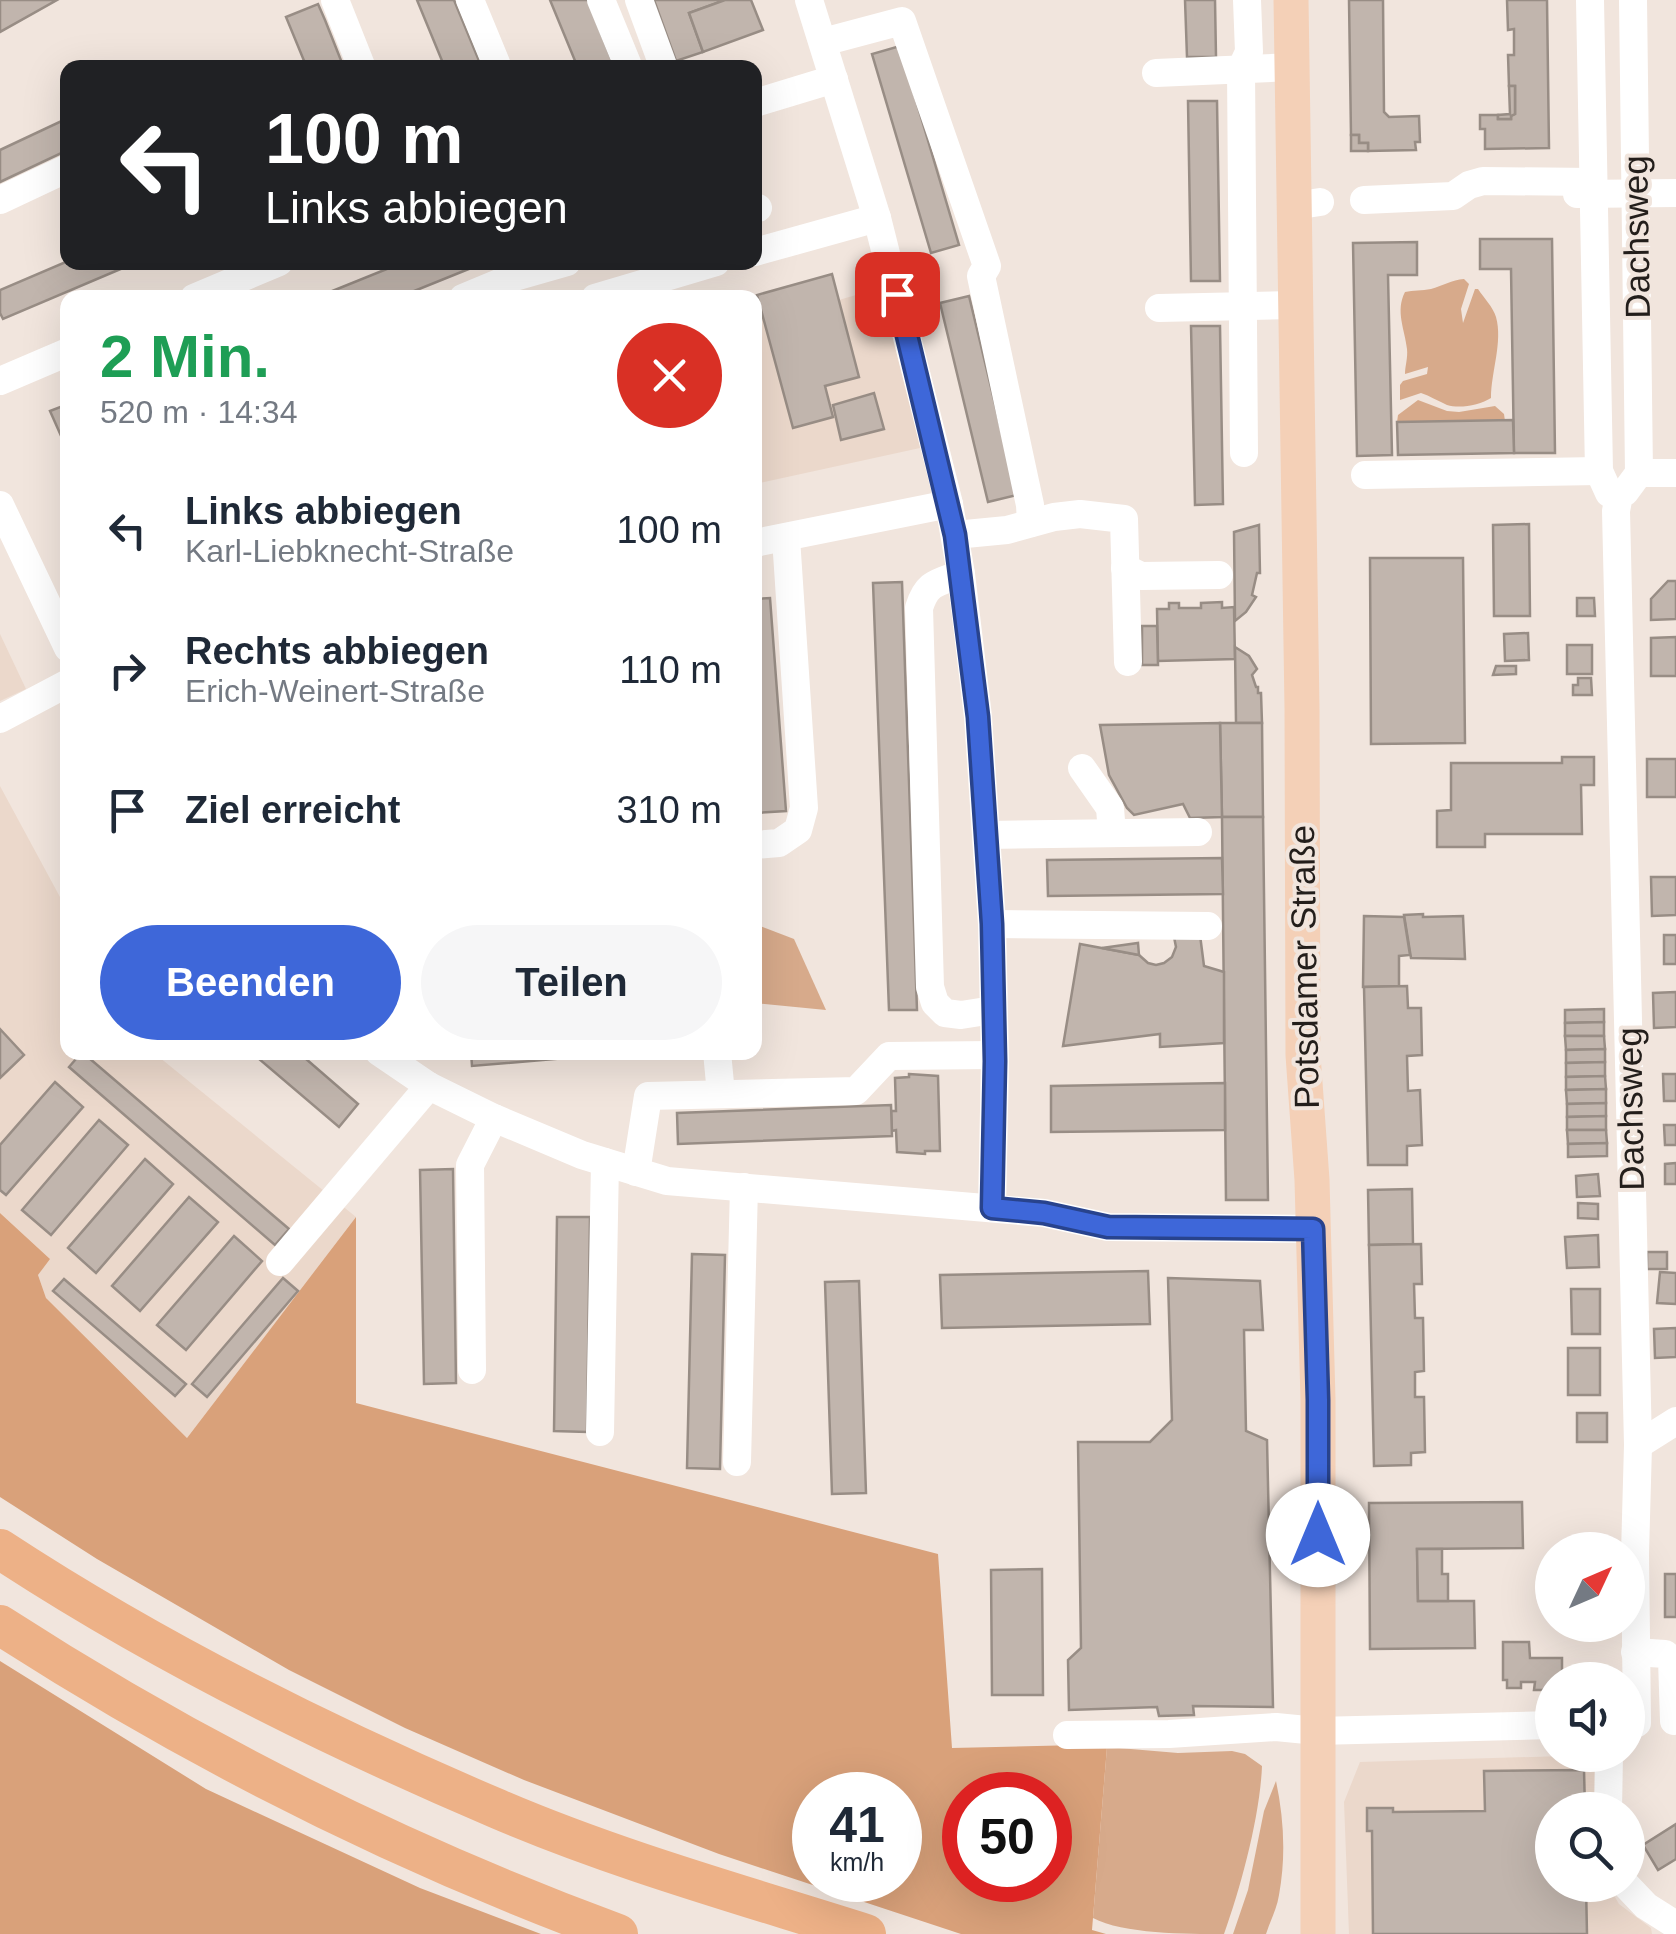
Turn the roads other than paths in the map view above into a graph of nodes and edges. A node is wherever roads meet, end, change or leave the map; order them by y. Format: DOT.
graph roads {
  1 [pos="335,0"];
  2 [pos="470,0"];
  3 [pos="601,0"];
  4 [pos="639,0"];
  5 [pos="809,0"];
  6 [pos="1247,0"];
  7 [pos="1291,0"];
  8 [pos="1590,0"];
  9 [pos="1634,0"];
  10 [pos="823,42"];
  11 [pos="359,60"];
  12 [pos="495,60"];
  13 [pos="625,60"];
  14 [pos="661,60"];
  15 [pos="1292,68"];
  16 [pos="1241,69"];
  17 [pos="1156,72"];
  18 [pos="834,79"];
  19 [pos="762,101"];
  20 [pos="60,172"];
  21 [pos="1676,175"];
  22 [pos="1635,185"];
  23 [pos="1593,188"];
  24 [pos="1676,194"];
  25 [pos="1506,195"];
  26 [pos="0,200"];
  27 [pos="1364,200"];
  28 [pos="877,218"];
  29 [pos="762,251"];
  30 [pos="243,270"];
  31 [pos="551,270"];
  32 [pos="689,270"];
  33 [pos="514,288"];
  34 [pos="208,290"];
  35 [pos="622,290"];
  36 [pos="1295,305"];
  37 [pos="1243,306"];
  38 [pos="1160,308"];
  39 [pos="60,355"];
  40 [pos="0,381"];
  41 [pos="1244,453"];
  42 [pos="1600,471"];
  43 [pos="1676,472"];
  44 [pos="1639,474"];
  45 [pos="1365,475"];
  46 [pos="1619,495"];
  47 [pos="949,504"];
  48 [pos="0,505"];
  49 [pos="1030,523"];
  50 [pos="955,535"];
  51 [pos="786,538"];
  52 [pos="762,542"];
  53 [pos="1126,568"];
  54 [pos="961,574"];
  55 [pos="1219,575"];
  56 [pos="60,631"];
  57 [pos="1128,662"];
  58 [pos="60,687"];
  59 [pos="0,720"];
  60 [pos="1082,768"];
  61 [pos="1198,832"];
  62 [pos="1112,833"];
  63 [pos="986,835"];
  64 [pos="762,845"];
  65 [pos="992,924"];
  66 [pos="1208,926"];
  67 [pos="993,1010"];
  68 [pos="994,1054"];
  69 [pos="392,1060"];
  70 [pos="718,1060"];
  71 [pos="429,1086"];
  72 [pos="721,1094"];
  73 [pos="494,1118"];
  74 [pos="605,1162"];
  75 [pos="636,1172"];
  76 [pos="744,1187"];
  77 [pos="992,1208"];
  78 [pos="1313,1229"];
  79 [pos="280,1262"];
  80 [pos="472,1370"];
  81 [pos="1676,1421"];
  82 [pos="600,1432"];
  83 [pos="1638,1445"];
  84 [pos="737,1462"];
  85 [pos="0,1549"];
  86 [pos="0,1626"];
  87 [pos="1635,1652"];
  88 [pos="1635,1662"];
  89 [pos="1124,1708"];
  90 [pos="1675,1721"];
  91 [pos="1645,1722"];
  92 [pos="1535,1725"];
  93 [pos="1318,1730"];
  94 [pos="1067,1735"];
  95 [pos="1133,1735"];
  96 [pos="1642,1902"];
  97 [pos="1676,1926"];
  98 [pos="618,1934"];
  99 [pos="866,1934"];
  100 [pos="1318,1934"];
  1 -- 11 [label="street"];
  2 -- 12 [label="street"];
  3 -- 13 [label="street"];
  4 -- 14 [label="street"];
  5 -- 10 [label="street"];
  6 -- 16 [label="street"];
  7 -- 15 [label="main road, Potsdamer Straße"];
  8 -- 23 [label="street, Dachsweg"];
  9 -- 22 [label="street, Dachsweg"];
  10 -- 18 [label="street"];
  10 -- 49 [label="street"];
  15 -- 16 [label="street"];
  15 -- 36 [label="main road, Potsdamer Straße"];
  16 -- 17 [label="street"];
  16 -- 37 [label="street"];
  18 -- 19 [label="street"];
  18 -- 28 [label="street"];
  20 -- 26 [label="street"];
  21 -- 22 [label="street"];
  22 -- 23 [label="street"];
  22 -- 24 [label="street"];
  22 -- 44 [label="street, Dachsweg"];
  23 -- 25 [label="street"];
  23 -- 27 [label="street"];
  23 -- 42 [label="street, Dachsweg"];
  28 -- 29 [label="street"];
  28 -- 47 [label="street"];
  30 -- 34 [label="street"];
  31 -- 33 [label="street"];
  32 -- 35 [label="street"];
  36 -- 37 [label="street"];
  36 -- 78 [label="main road, Potsdamer Straße"];
  37 -- 38 [label="street"];
  37 -- 41 [label="street"];
  39 -- 40 [label="street"];
  42 -- 45 [label="street"];
  42 -- 46 [label="street"];
  43 -- 44 [label="street"];
  44 -- 46 [label="street"];
  46 -- 83 [label="street, Dachsweg"];
  47 -- 50 [label="street"];
  47 -- 51 [label="street"];
  48 -- 56 [label="street"];
  49 -- 50 [label="street"];
  49 -- 53 [label="street"];
  50 -- 54 [label="street"];
  51 -- 52 [label="street"];
  51 -- 64 [label="street"];
  53 -- 55 [label="street"];
  53 -- 57 [label="street"];
  54 -- 63 [label="street"];
  54 -- 67 [label="street"];
  58 -- 59 [label="street"];
  60 -- 62 [label="street"];
  61 -- 62 [label="street"];
  62 -- 63 [label="street"];
  63 -- 65 [label="street"];
  65 -- 66 [label="street"];
  65 -- 67 [label="street"];
  67 -- 68 [label="street"];
  68 -- 72 [label="street"];
  68 -- 77 [label="street"];
  69 -- 71 [label="street"];
  70 -- 72 [label="street"];
  71 -- 73 [label="street"];
  71 -- 79 [label="street"];
  72 -- 75 [label="street"];
  73 -- 74 [label="street"];
  73 -- 80 [label="street"];
  74 -- 75 [label="street"];
  74 -- 82 [label="street"];
  75 -- 76 [label="street"];
  76 -- 77 [label="street"];
  76 -- 84 [label="street"];
  77 -- 78 [label="street"];
  78 -- 93 [label="main road, Potsdamer Straße"];
  81 -- 83 [label="street"];
  83 -- 87 [label="street, Dachsweg"];
  85 -- 99 [label="highway"];
  86 -- 98 [label="highway"];
  87 -- 88 [label="street, Dachsweg"];
  87 -- 90 [label="street"];
  89 -- 95 [label="street"];
  90 -- 91 [label="street"];
  92 -- 93 [label="street"];
  93 -- 95 [label="street"];
  93 -- 100 [label="main road, Potsdamer Straße"];
  94 -- 95 [label="street"];
  96 -- 97 [label="street"];
}
